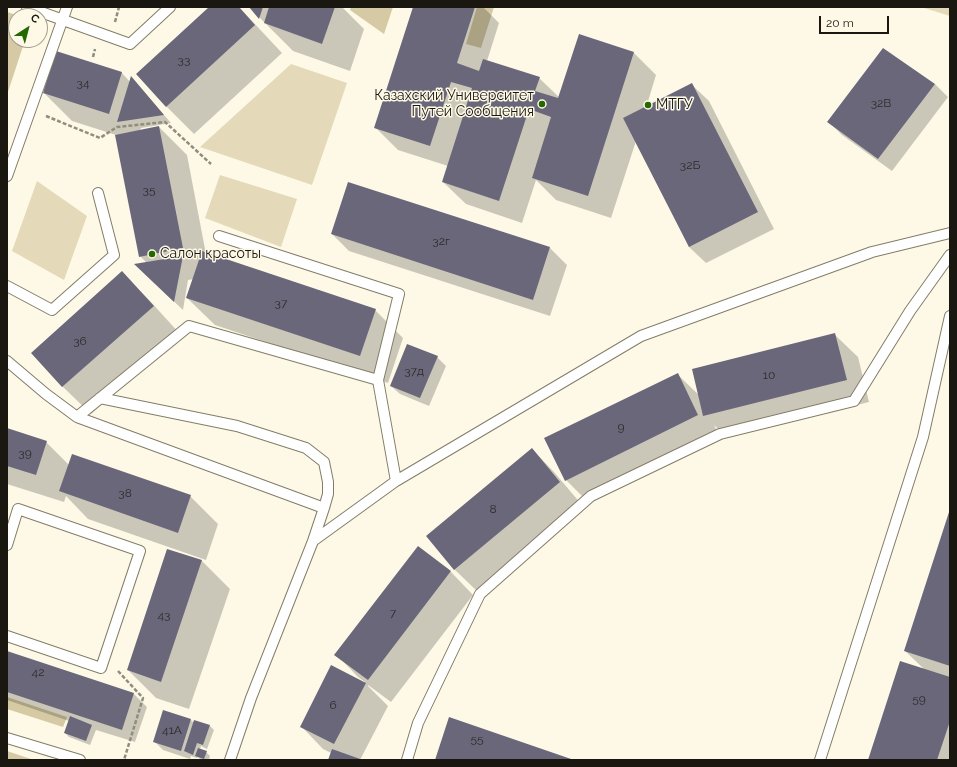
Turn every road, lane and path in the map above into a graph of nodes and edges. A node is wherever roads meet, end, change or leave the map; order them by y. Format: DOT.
graph roads {
  1 [pos="27,7"];
  2 [pos="67,7"];
  3 [pos="170,7"];
  4 [pos="63,20"];
  5 [pos="31,110"];
  6 [pos="211,164"];
  7 [pos="7,176"];
  8 [pos="98,192"];
  9 [pos="950,233"];
  10 [pos="219,236"];
  11 [pos="950,255"];
  12 [pos="7,286"];
  13 [pos="950,316"];
  14 [pos="7,361"];
  15 [pos="378,380"];
  16 [pos="100,398"];
  17 [pos="77,417"];
  18 [pos="396,481"];
  19 [pos="324,508"];
  20 [pos="313,541"];
  21 [pos="7,545"];
  22 [pos="7,636"];
  23 [pos="105,657"];
  24 [pos="7,738"];
  25 [pos="80,760"];
  26 [pos="124,760"];
  27 [pos="230,760"];
  28 [pos="407,760"];
  29 [pos="820,760"];
  1 -- 4 [label="lane"];
  2 -- 4 [label="lane"];
  3 -- 4 [label="lane"];
  4 -- 5 [label="lane"];
  5 -- 6 [label="path"];
  5 -- 7 [label="lane"];
  8 -- 12 [label="lane"];
  9 -- 18 [label="lane"];
  10 -- 15 [label="lane"];
  11 -- 28 [label="lane"];
  13 -- 29 [label="lane"];
  14 -- 17 [label="lane"];
  15 -- 16 [label="lane"];
  15 -- 18 [label="lane"];
  16 -- 17 [label="lane"];
  16 -- 19 [label="lane"];
  17 -- 19 [label="lane"];
  18 -- 20 [label="lane"];
  19 -- 20 [label="lane"];
  20 -- 27 [label="lane"];
  21 -- 23 [label="lane"];
  22 -- 23 [label="lane"];
  23 -- 26 [label="path"];
  24 -- 25 [label="lane"];
}
